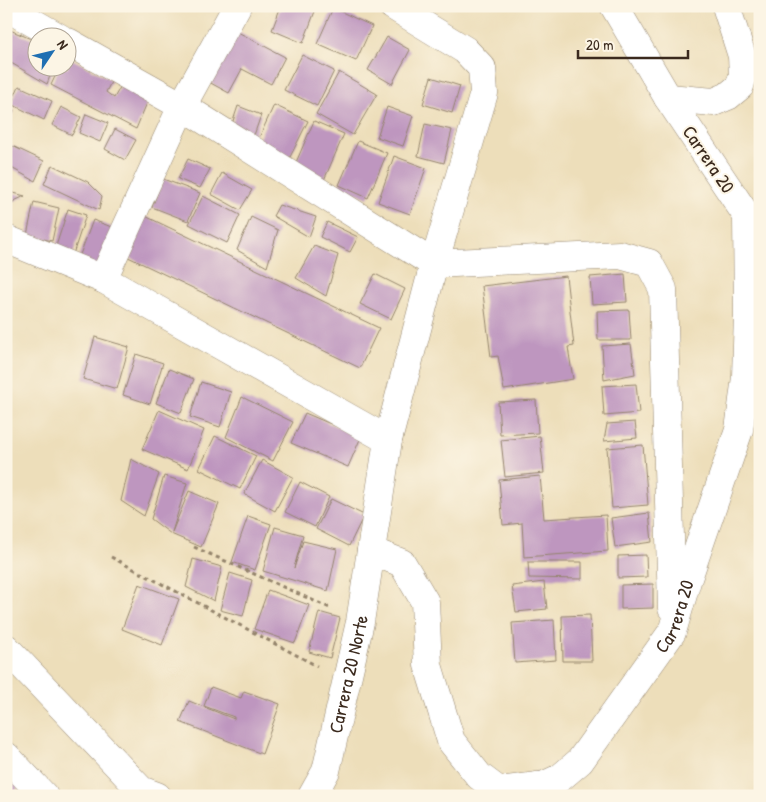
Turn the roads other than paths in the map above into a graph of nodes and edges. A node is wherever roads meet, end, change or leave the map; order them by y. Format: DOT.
graph roads {
  1 [pos="237,6"];
  2 [pos="393,6"];
  3 [pos="614,6"];
  4 [pos="726,6"];
  5 [pos="6,7"];
  6 [pos="43,28"];
  7 [pos="78,48"];
  8 [pos="668,98"];
  9 [pos="182,106"];
  10 [pos="6,239"];
  11 [pos="434,264"];
  12 [pos="103,279"];
  13 [pos="388,440"];
  14 [pos="372,551"];
  15 [pos="672,632"];
  16 [pos="6,648"];
  17 [pos="6,756"];
  18 [pos="44,796"];
  19 [pos="157,796"];
  20 [pos="312,796"];
  1 -- 9 [label="street"];
  2 -- 11 [label="street, Carrera 20 Norte"];
  3 -- 8 [label="street, Carrera 20"];
  4 -- 8 [label="street"];
  5 -- 6 [label="street"];
  7 -- 9 [label="street"];
  8 -- 15 [label="street, Carrera 20"];
  9 -- 11 [label="street"];
  9 -- 12 [label="street"];
  10 -- 12 [label="street"];
  11 -- 13 [label="street, Carrera 20 Norte"];
  11 -- 15 [label="street"];
  12 -- 13 [label="street"];
  13 -- 14 [label="street, Carrera 20 Norte"];
  14 -- 15 [label="street, Carrera 20"];
  14 -- 20 [label="street, Carrera 20 Norte"];
  16 -- 19 [label="street"];
  17 -- 18 [label="street"];
}
